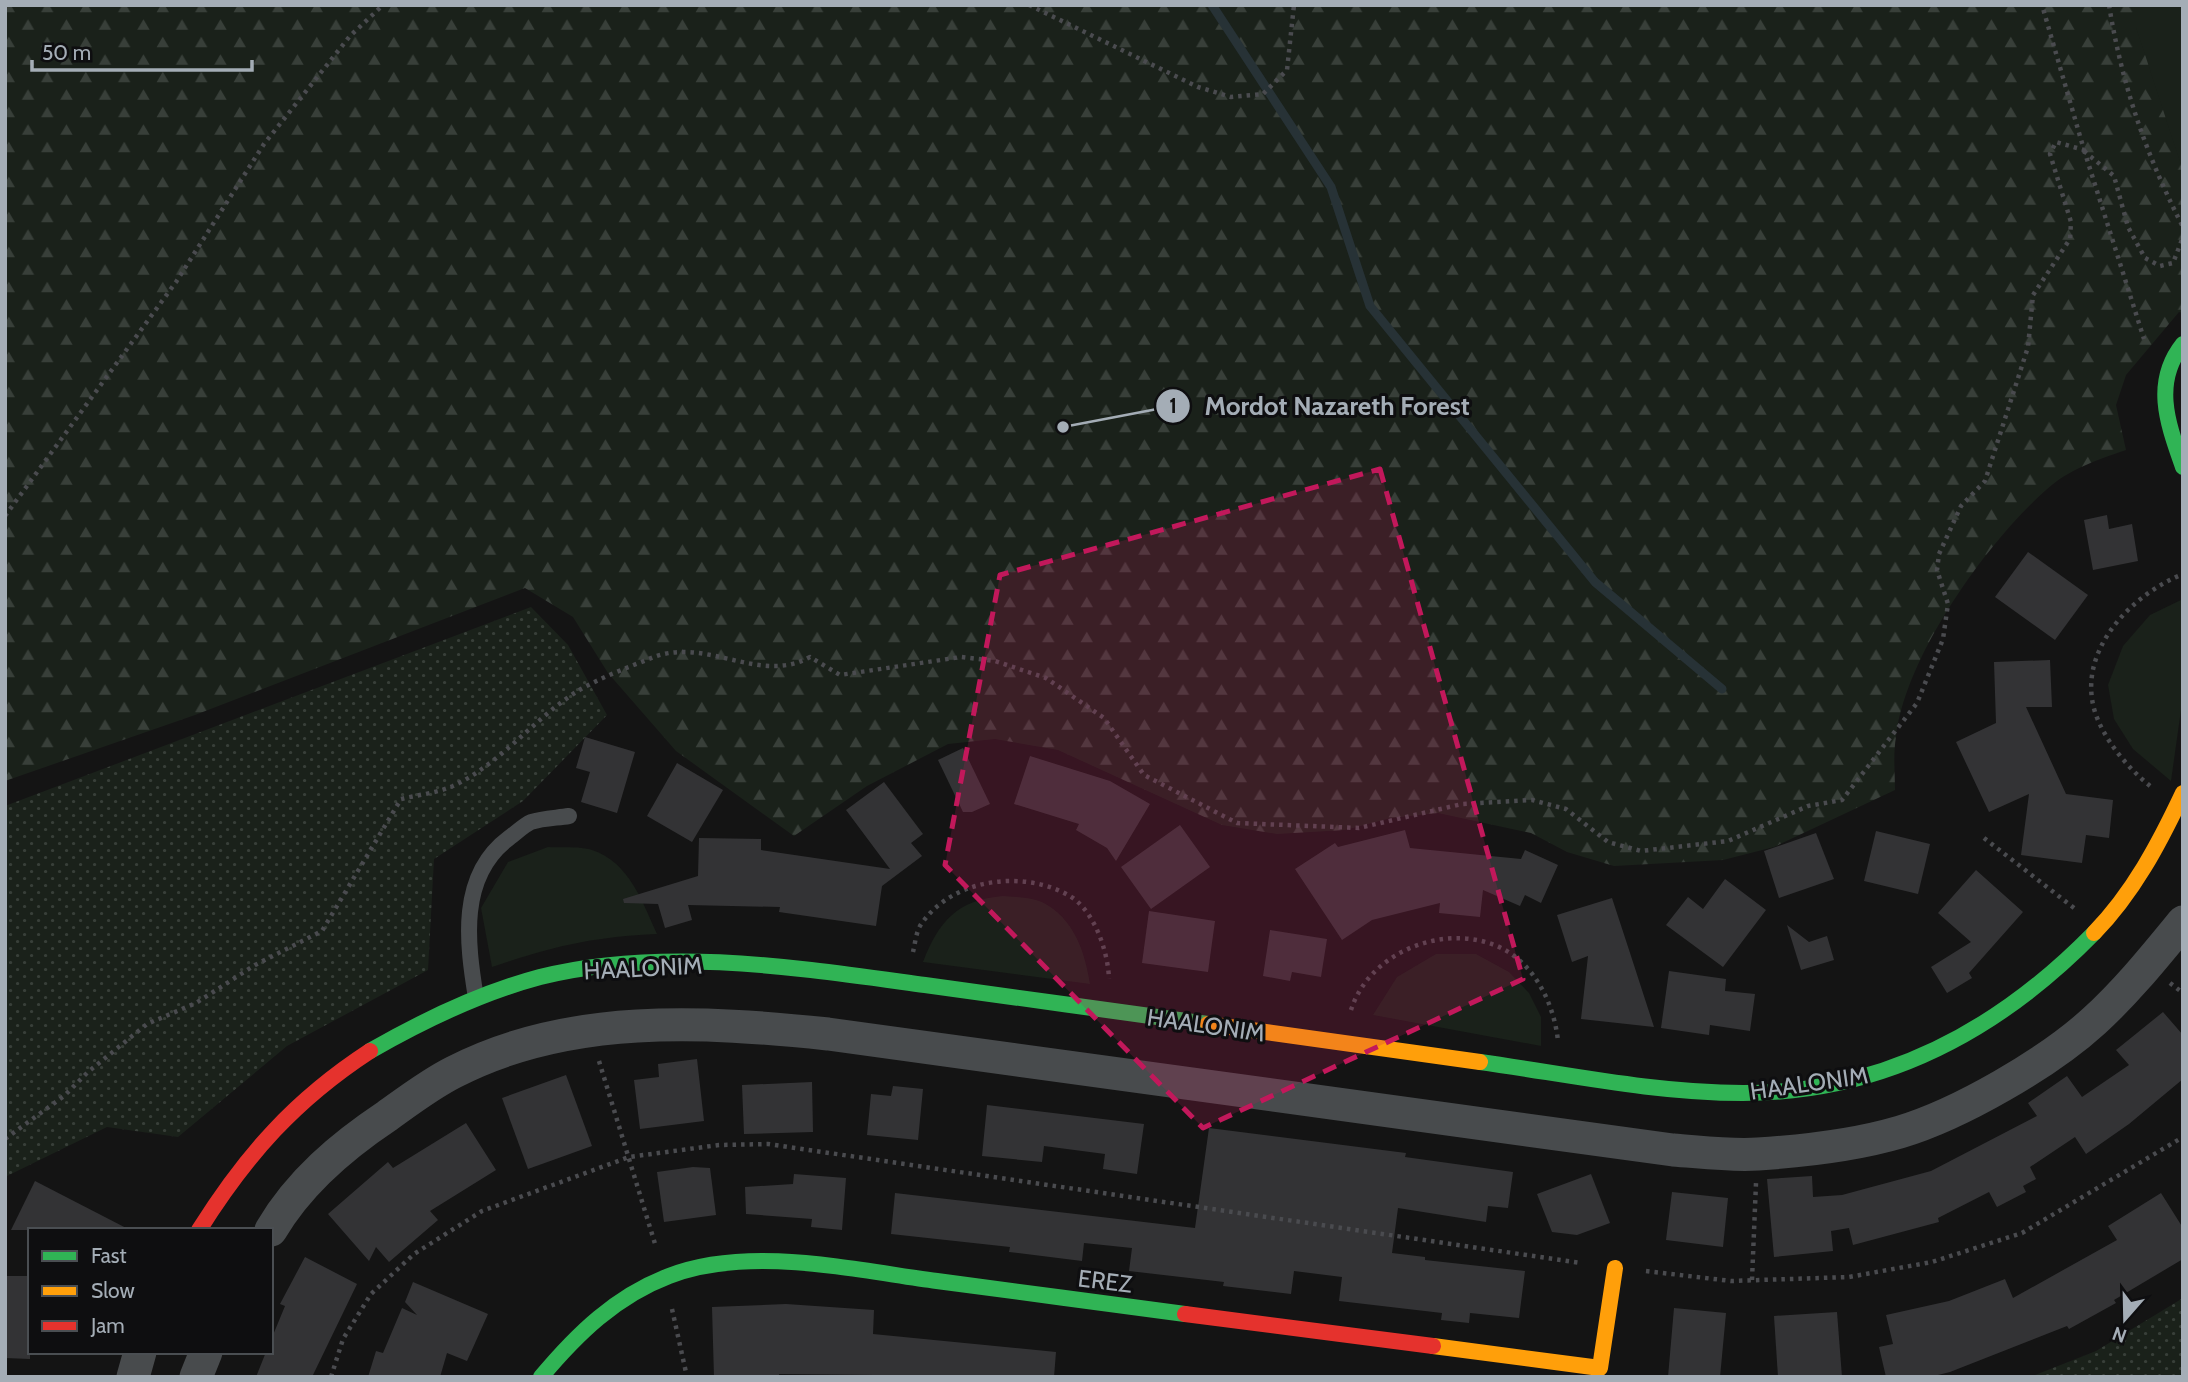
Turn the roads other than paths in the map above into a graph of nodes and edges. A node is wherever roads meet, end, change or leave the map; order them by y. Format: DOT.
graph roads {
  1 [pos="2183,344"];
  2 [pos="2183,467"];
  3 [pos="2181,798"];
  4 [pos="569,816"];
  5 [pos="2183,922"];
  6 [pos="477,998"];
  7 [pos="200,1228"];
  8 [pos="273,1228"];
  9 [pos="1615,1268"];
  10 [pos="139,1354"];
  11 [pos="205,1354"];
  12 [pos="133,1377"];
  13 [pos="196,1377"];
  14 [pos="541,1377"];
  1 -- 2 [label="street"];
  3 -- 6 [label="street, HAALONIM"];
  4 -- 6 [label="lane"];
  5 -- 8 [label="street"];
  6 -- 7 [label="street, HAALONIM"];
  9 -- 14 [label="street, EREZ"];
  10 -- 12 [label="street"];
  11 -- 13 [label="street"];
}
